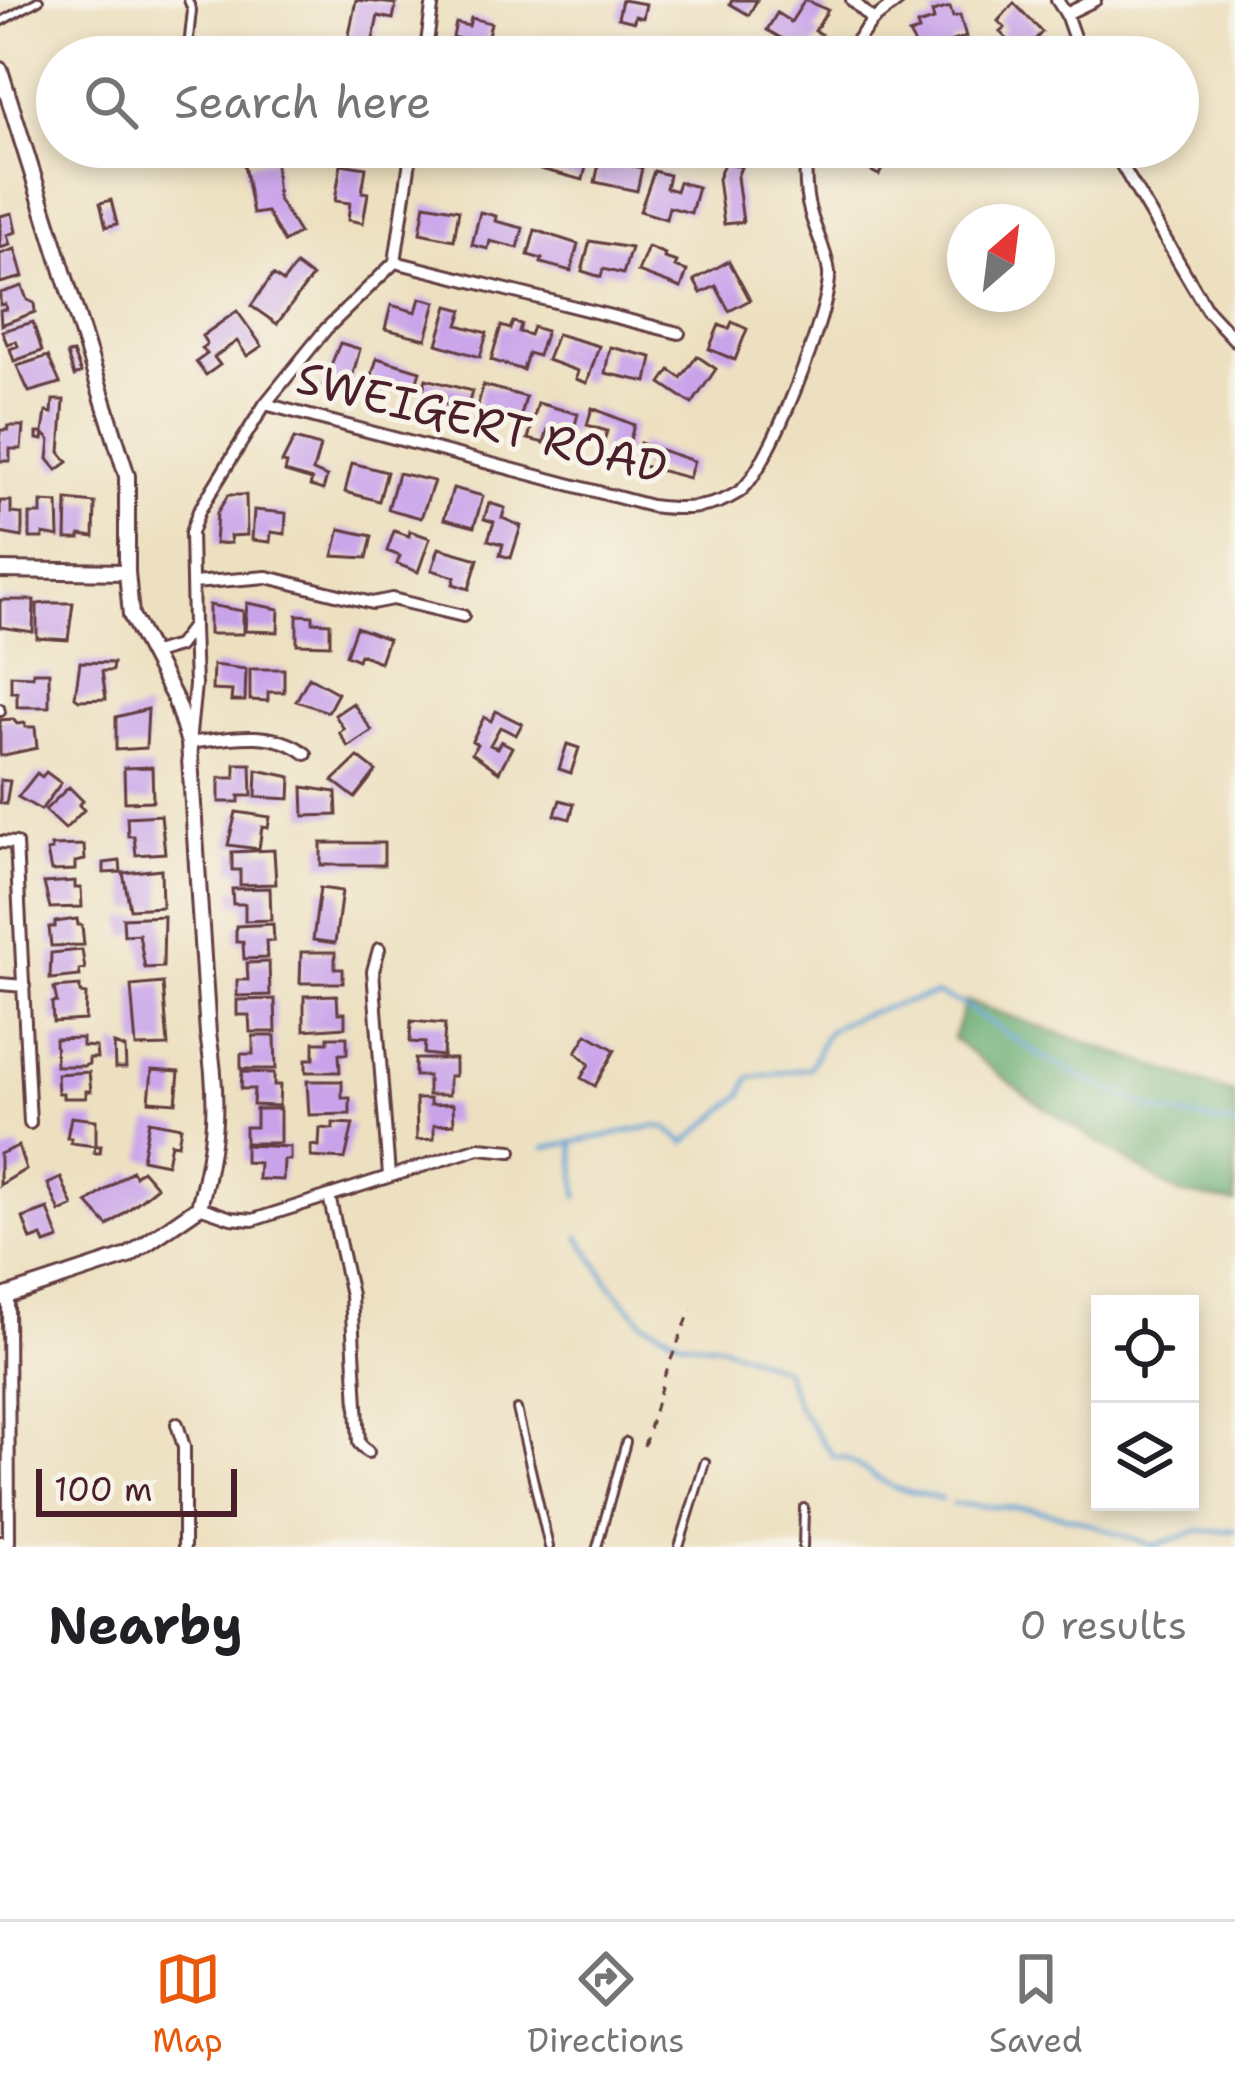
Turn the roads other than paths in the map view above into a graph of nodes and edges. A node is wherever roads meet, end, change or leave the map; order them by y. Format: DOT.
graph roads {
  1 [pos="39,0"];
  2 [pos="188,0"];
  3 [pos="433,0"];
  4 [pos="852,0"];
  5 [pos="898,0"];
  6 [pos="1057,0"];
  7 [pos="1095,0"];
  8 [pos="1066,14"];
  9 [pos="873,20"];
  10 [pos="0,22"];
  11 [pos="189,36"];
  12 [pos="428,36"];
  13 [pos="860,36"];
  14 [pos="1074,36"];
  15 [pos="0,70"];
  16 [pos="409,168"];
  17 [pos="807,168"];
  18 [pos="1123,168"];
  19 [pos="395,262"];
  20 [pos="679,333"];
  21 [pos="1235,340"];
  22 [pos="265,404"];
  23 [pos="0,570"];
  24 [pos="127,572"];
  25 [pos="193,583"];
  26 [pos="464,616"];
  27 [pos="193,626"];
  28 [pos="152,654"];
  29 [pos="189,743"];
  30 [pos="306,754"];
  31 [pos="0,842"];
  32 [pos="379,949"];
  33 [pos="0,984"];
  34 [pos="24,986"];
  35 [pos="30,1123"];
  36 [pos="511,1151"];
  37 [pos="389,1174"];
  38 [pos="329,1196"];
  39 [pos="199,1208"];
  40 [pos="4,1297"];
  41 [pos="518,1408"];
  42 [pos="177,1424"];
  43 [pos="626,1442"];
  44 [pos="368,1452"];
  45 [pos="705,1462"];
  46 [pos="804,1508"];
  47 [pos="0,1542"];
  48 [pos="184,1547"];
  49 [pos="549,1547"];
  50 [pos="597,1547"];
  51 [pos="680,1547"];
  52 [pos="803,1547"];
  1 -- 10 [label="lane"];
  2 -- 11 [label="lane"];
  3 -- 12 [label="street"];
  4 -- 9 [label="street"];
  5 -- 9 [label="street"];
  6 -- 8 [label="street"];
  7 -- 8 [label="street"];
  8 -- 14 [label="street"];
  9 -- 13 [label="street"];
  15 -- 24 [label="street"];
  16 -- 19 [label="street"];
  17 -- 22 [label="street, SWEIGERT ROAD"];
  18 -- 21 [label="street"];
  19 -- 20 [label="street"];
  19 -- 22 [label="street"];
  22 -- 25 [label="street"];
  23 -- 24 [label="street"];
  24 -- 28 [label="street"];
  25 -- 26 [label="street"];
  25 -- 27 [label="street"];
  27 -- 28 [label="street"];
  27 -- 29 [label="street"];
  28 -- 29 [label="street"];
  29 -- 30 [label="street"];
  29 -- 39 [label="street"];
  31 -- 34 [label="street"];
  32 -- 37 [label="street"];
  33 -- 34 [label="street"];
  34 -- 35 [label="street"];
  36 -- 37 [label="street"];
  37 -- 38 [label="street"];
  38 -- 39 [label="street"];
  38 -- 44 [label="street"];
  39 -- 40 [label="street"];
  40 -- 47 [label="street"];
  41 -- 49 [label="lane"];
  42 -- 48 [label="street"];
  43 -- 50 [label="lane"];
  45 -- 51 [label="lane"];
  46 -- 52 [label="lane"];
}
